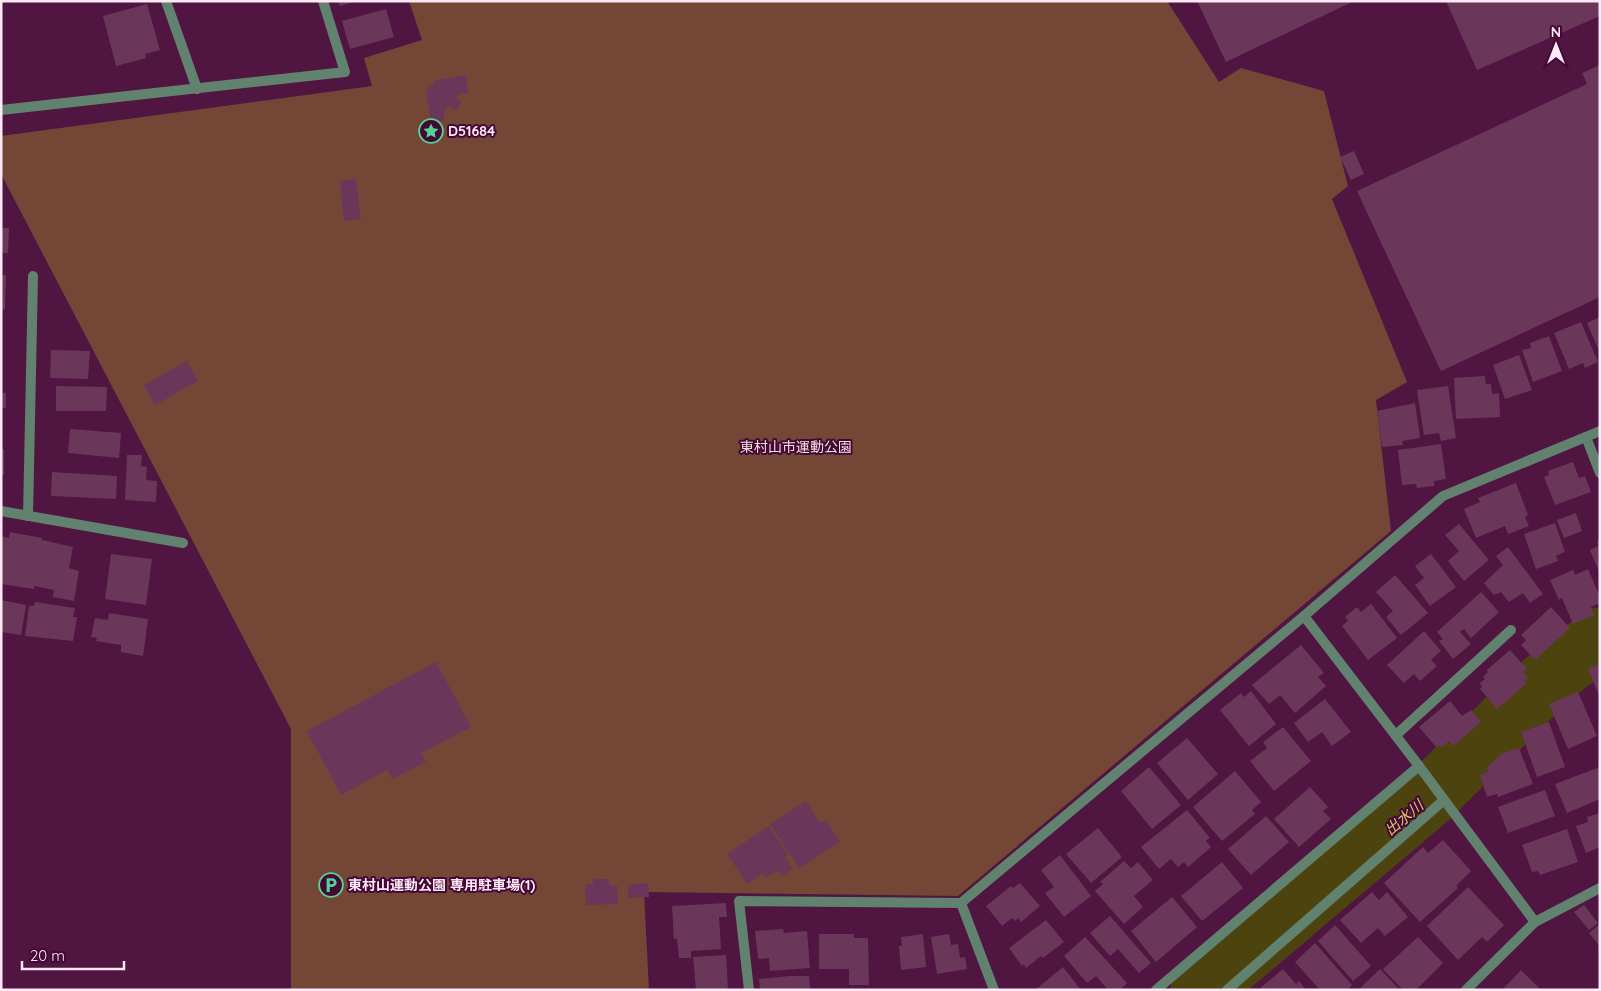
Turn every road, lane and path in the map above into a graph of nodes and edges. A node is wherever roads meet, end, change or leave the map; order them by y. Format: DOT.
graph roads {
  1 [pos="166,1"];
  2 [pos="323,1"];
  3 [pos="197,89"];
  4 [pos="1,110"];
  5 [pos="33,276"];
  6 [pos="1600,431"];
  7 [pos="1586,437"];
  8 [pos="1600,474"];
  9 [pos="1,512"];
  10 [pos="28,516"];
  11 [pos="183,543"];
  12 [pos="1304,616"];
  13 [pos="1511,630"];
  14 [pos="1396,734"];
  15 [pos="1420,766"];
  16 [pos="1444,800"];
  17 [pos="1600,888"];
  18 [pos="961,902"];
  19 [pos="1535,922"];
  20 [pos="749,990"];
  21 [pos="994,990"];
  22 [pos="1156,990"];
  23 [pos="1226,990"];
  24 [pos="1466,990"];
  1 -- 3 [label="street"];
  2 -- 3 [label="street"];
  3 -- 4 [label="street"];
  5 -- 10 [label="street"];
  6 -- 7 [label="street"];
  7 -- 8 [label="street"];
  7 -- 12 [label="street"];
  9 -- 10 [label="street"];
  10 -- 11 [label="street"];
  12 -- 14 [label="street"];
  12 -- 18 [label="street"];
  13 -- 14 [label="street"];
  14 -- 15 [label="street"];
  15 -- 16 [label="street"];
  15 -- 22 [label="street"];
  16 -- 19 [label="street"];
  16 -- 23 [label="street"];
  17 -- 19 [label="street"];
  18 -- 20 [label="street"];
  18 -- 21 [label="street"];
  19 -- 24 [label="street"];
}
